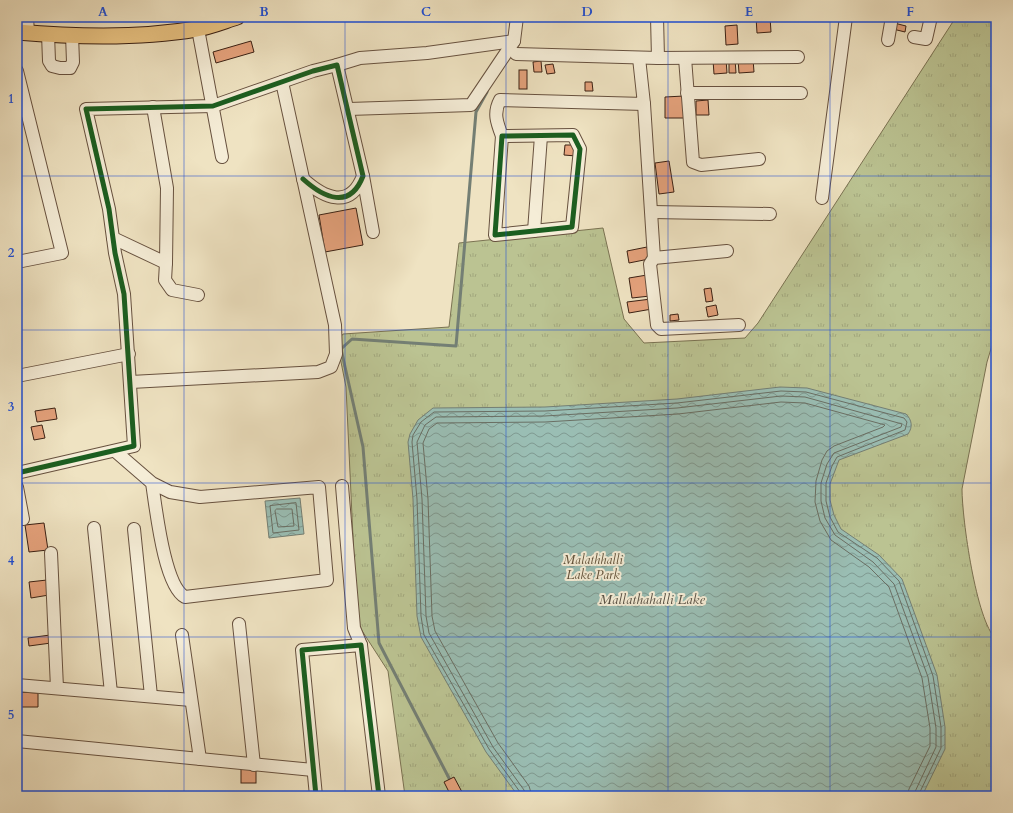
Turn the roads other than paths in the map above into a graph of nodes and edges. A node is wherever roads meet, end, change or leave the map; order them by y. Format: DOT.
graph roads {
  1 [pos="27,17"];
  2 [pos="237,17"];
  3 [pos="517,17"];
  4 [pos="657,17"];
  5 [pos="846,17"];
  6 [pos="892,17"];
  7 [pos="931,17"];
  8 [pos="198,29"];
  9 [pos="23,32"];
  10 [pos="48,34"];
  11 [pos="72,35"];
  12 [pos="914,37"];
  13 [pos="514,40"];
  14 [pos="888,40"];
  15 [pos="516,54"];
  16 [pos="798,57"];
  17 [pos="639,58"];
  18 [pos="658,58"];
  19 [pos="685,58"];
  20 [pos="338,65"];
  21 [pos="17,71"];
  22 [pos="282,82"];
  23 [pos="801,93"];
  24 [pos="687,94"];
  25 [pos="644,104"];
  26 [pos="213,106"];
  27 [pos="153,107"];
  28 [pos="349,109"];
  29 [pos="502,136"];
  30 [pos="541,136"];
  31 [pos="222,157"];
  32 [pos="760,159"];
  33 [pos="363,176"];
  34 [pos="303,179"];
  35 [pos="822,198"];
  36 [pos="652,212"];
  37 [pos="770,214"];
  38 [pos="534,231"];
  39 [pos="373,232"];
  40 [pos="113,238"];
  41 [pos="727,252"];
  42 [pos="654,258"];
  43 [pos="17,262"];
  44 [pos="166,263"];
  45 [pos="198,294"];
  46 [pos="739,325"];
  47 [pos="129,354"];
  48 [pos="17,376"];
  49 [pos="131,382"];
  50 [pos="115,451"];
  51 [pos="17,473"];
  52 [pos="152,483"];
  53 [pos="342,486"];
  54 [pos="17,487"];
  55 [pos="23,519"];
  56 [pos="94,528"];
  57 [pos="134,529"];
  58 [pos="51,553"];
  59 [pos="239,624"];
  60 [pos="182,635"];
  61 [pos="361,645"];
  62 [pos="17,685"];
  63 [pos="57,688"];
  64 [pos="111,693"];
  65 [pos="151,696"];
  66 [pos="191,700"];
  67 [pos="17,741"];
  68 [pos="200,759"];
  69 [pos="254,765"];
  70 [pos="313,770"];
  71 [pos="316,796"];
  72 [pos="379,796"];
  1 -- 9 [label="street"];
  2 -- 8 [label="main road"];
  3 -- 13 [label="street"];
  4 -- 18 [label="street"];
  5 -- 35 [label="street"];
  6 -- 14 [label="street"];
  7 -- 12 [label="street"];
  8 -- 11 [label="main road"];
  8 -- 26 [label="street"];
  9 -- 10 [label="main road"];
  10 -- 11 [label="main road"];
  10 -- 11 [label="street"];
  13 -- 20 [label="street"];
  13 -- 28 [label="street"];
  15 -- 17 [label="street"];
  16 -- 19 [label="street"];
  17 -- 18 [label="street"];
  17 -- 25 [label="street"];
  18 -- 19 [label="street"];
  19 -- 24 [label="street"];
  20 -- 22 [label="street"];
  20 -- 28 [label="street"];
  21 -- 43 [label="street"];
  22 -- 26 [label="street"];
  22 -- 34 [label="street"];
  23 -- 24 [label="street"];
  24 -- 32 [label="street"];
  25 -- 29 [label="street"];
  25 -- 36 [label="street"];
  26 -- 27 [label="street"];
  26 -- 31 [label="street"];
  27 -- 40 [label="street"];
  27 -- 44 [label="street"];
  28 -- 33 [label="street"];
  29 -- 30 [label="street"];
  29 -- 38 [label="street"];
  30 -- 38 [label="street"];
  30 -- 38 [label="street"];
  33 -- 34 [label="street"];
  33 -- 39 [label="street"];
  34 -- 49 [label="street"];
  36 -- 37 [label="street"];
  36 -- 42 [label="street"];
  40 -- 44 [label="street"];
  40 -- 47 [label="street"];
  41 -- 42 [label="street"];
  42 -- 46 [label="street"];
  44 -- 45 [label="street"];
  47 -- 48 [label="street"];
  47 -- 49 [label="street"];
  49 -- 50 [label="street"];
  50 -- 51 [label="street"];
  50 -- 52 [label="street"];
  52 -- 52 [label="street"];
  53 -- 61 [label="street"];
  54 -- 55 [label="street"];
  56 -- 64 [label="street"];
  57 -- 65 [label="street"];
  58 -- 63 [label="street"];
  59 -- 69 [label="street"];
  60 -- 66 [label="street"];
  61 -- 70 [label="street"];
  61 -- 72 [label="street"];
  62 -- 63 [label="street"];
  63 -- 64 [label="street"];
  64 -- 65 [label="street"];
  65 -- 66 [label="street"];
  66 -- 68 [label="street"];
  67 -- 68 [label="street"];
  68 -- 69 [label="street"];
  69 -- 70 [label="street"];
  70 -- 71 [label="street"];
}
